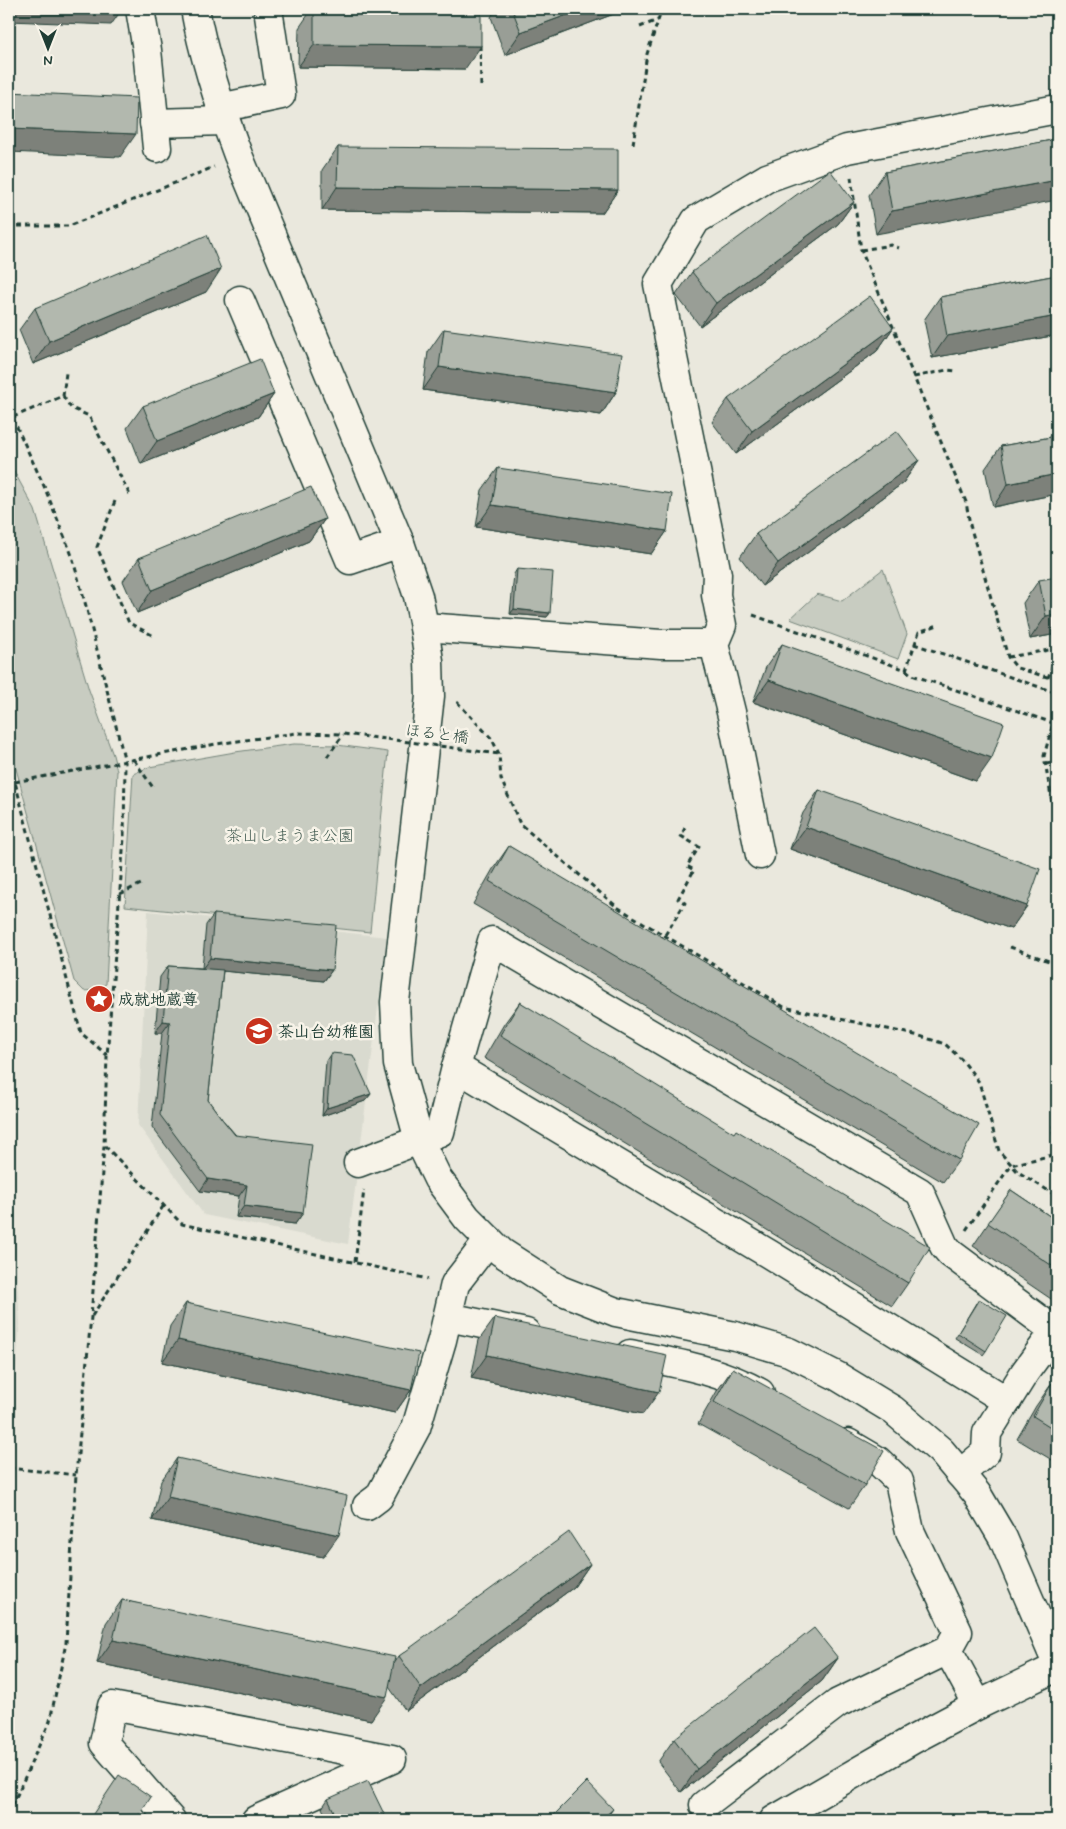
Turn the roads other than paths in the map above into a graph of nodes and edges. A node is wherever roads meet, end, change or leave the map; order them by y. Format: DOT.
graph roads {
  1 [pos="140,9"];
  2 [pos="195,9"];
  3 [pos="268,9"];
  4 [pos="1057,109"];
  5 [pos="223,115"];
  6 [pos="240,300"];
  7 [pos="400,543"];
  8 [pos="424,627"];
  9 [pos="714,644"];
  10 [pos="760,856"];
  11 [pos="456,1067"];
  12 [pos="418,1140"];
  13 [pos="363,1161"];
  14 [pos="489,1240"];
  15 [pos="448,1317"];
  16 [pos="554,1339"];
  17 [pos="603,1349"];
  18 [pos="1007,1401"];
  19 [pos="778,1404"];
  20 [pos="828,1432"];
  21 [pos="960,1474"];
  22 [pos="367,1506"];
  23 [pos="948,1650"];
  24 [pos="1057,1666"];
  25 [pos="978,1705"];
  26 [pos="704,1804"];
  27 [pos="171,1820"];
  28 [pos="256,1820"];
  29 [pos="774,1820"];
  1 -- 5 [label="street"];
  2 -- 5 [label="street"];
  3 -- 5 [label="street"];
  4 -- 9 [label="street"];
  5 -- 7 [label="street"];
  6 -- 7 [label="street"];
  7 -- 8 [label="street"];
  8 -- 9 [label="street"];
  8 -- 12 [label="street"];
  9 -- 10 [label="street"];
  11 -- 12 [label="street"];
  11 -- 18 [label="street"];
  11 -- 18 [label="street"];
  12 -- 13 [label="street"];
  12 -- 14 [label="street"];
  14 -- 15 [label="street"];
  14 -- 21 [label="street"];
  15 -- 16 [label="street"];
  15 -- 22 [label="street"];
  17 -- 19 [label="street"];
  18 -- 21 [label="street"];
  20 -- 23 [label="street"];
  21 -- 24 [label="street"];
  23 -- 25 [label="street"];
  23 -- 26 [label="street"];
  24 -- 25 [label="street"];
  25 -- 29 [label="street"];
  27 -- 28 [label="street"];
}
